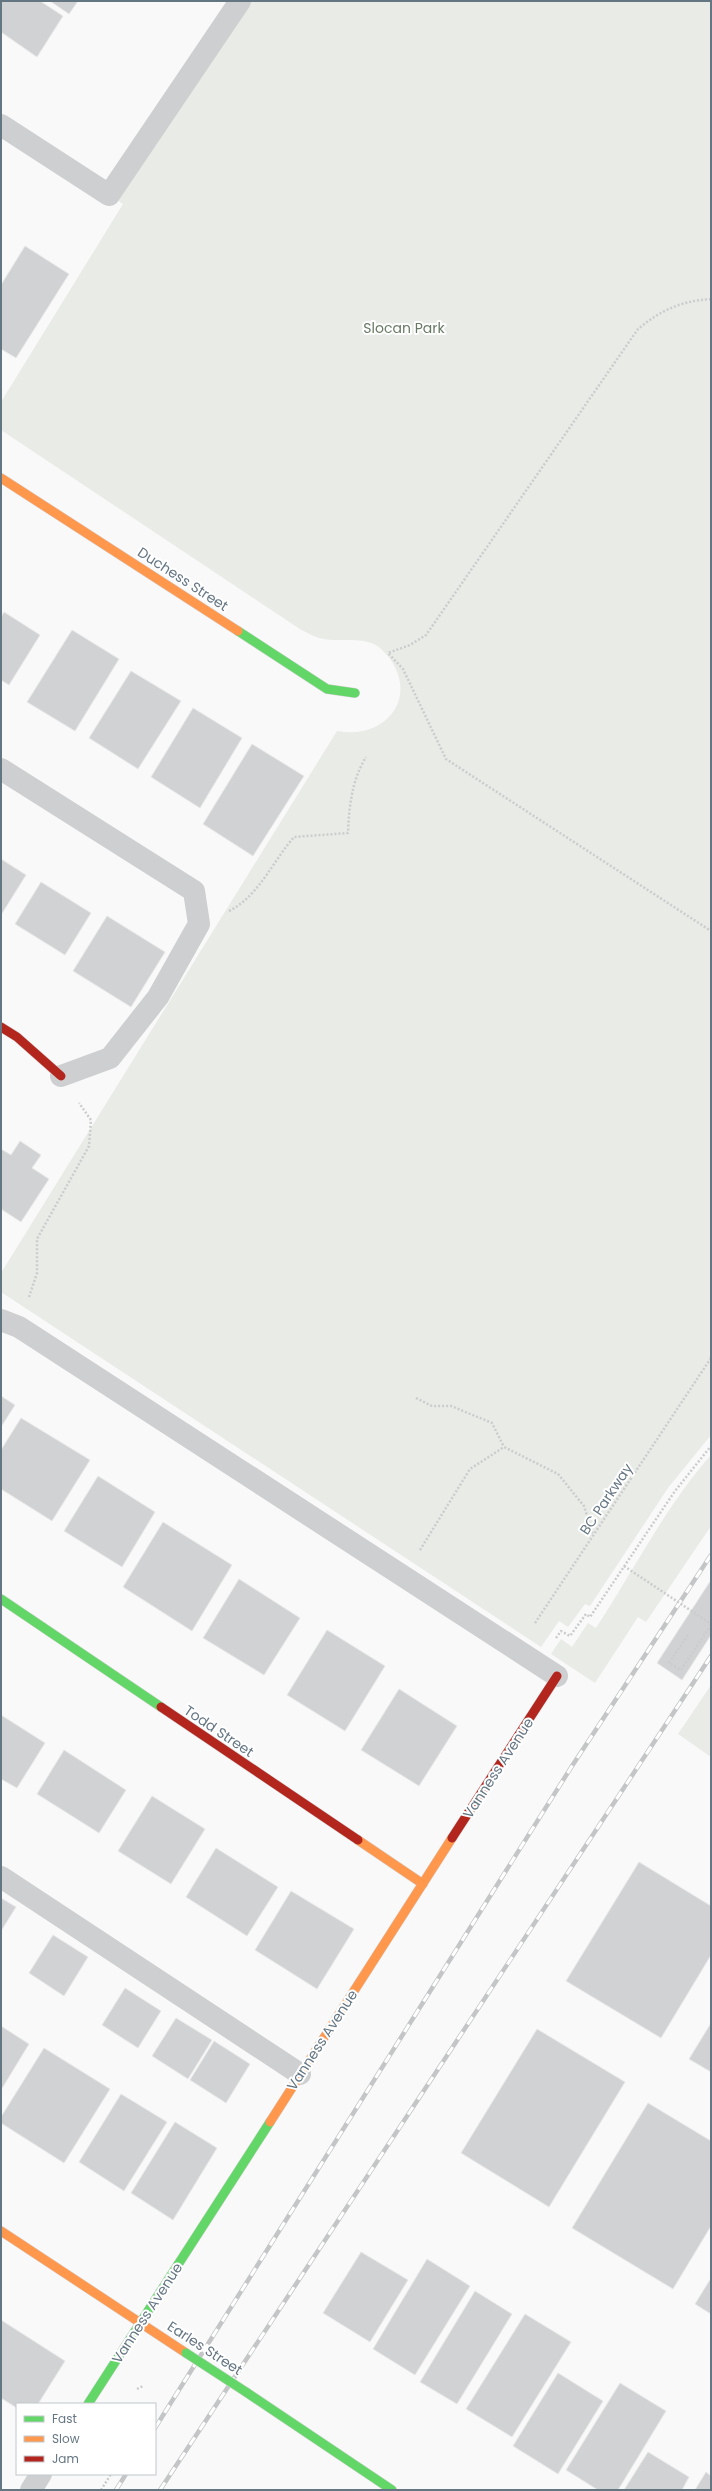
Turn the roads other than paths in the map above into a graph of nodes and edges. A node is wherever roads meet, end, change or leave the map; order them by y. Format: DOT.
graph roads {
  1 [pos="240,1"];
  2 [pos="1,125"];
  3 [pos="1,478"];
  4 [pos="355,693"];
  5 [pos="1,769"];
  6 [pos="1,1027"];
  7 [pos="60,1076"];
  8 [pos="10,1323"];
  9 [pos="1,1599"];
  10 [pos="557,1676"];
  11 [pos="1,1877"];
  12 [pos="423,1884"];
  13 [pos="300,2074"];
  14 [pos="1,2231"];
  15 [pos="140,2323"];
  16 [pos="89,2403"];
  17 [pos="40,2475"];
  18 [pos="31,2490"];
  19 [pos="392,2490"];
  1 -- 2 [label="street"];
  3 -- 4 [label="street, Duchess Street"];
  5 -- 7 [label="street"];
  6 -- 7 [label="street"];
  8 -- 10 [label="street"];
  9 -- 12 [label="street, Todd Street"];
  10 -- 12 [label="street, Vanness Avenue"];
  11 -- 13 [label="street"];
  12 -- 13 [label="street, Vanness Avenue"];
  13 -- 15 [label="street, Vanness Avenue"];
  14 -- 15 [label="street, Earles Street"];
  15 -- 16 [label="street, Vanness Avenue"];
  15 -- 19 [label="street, Earles Street, bridge"];
  17 -- 18 [label="street"];
}
